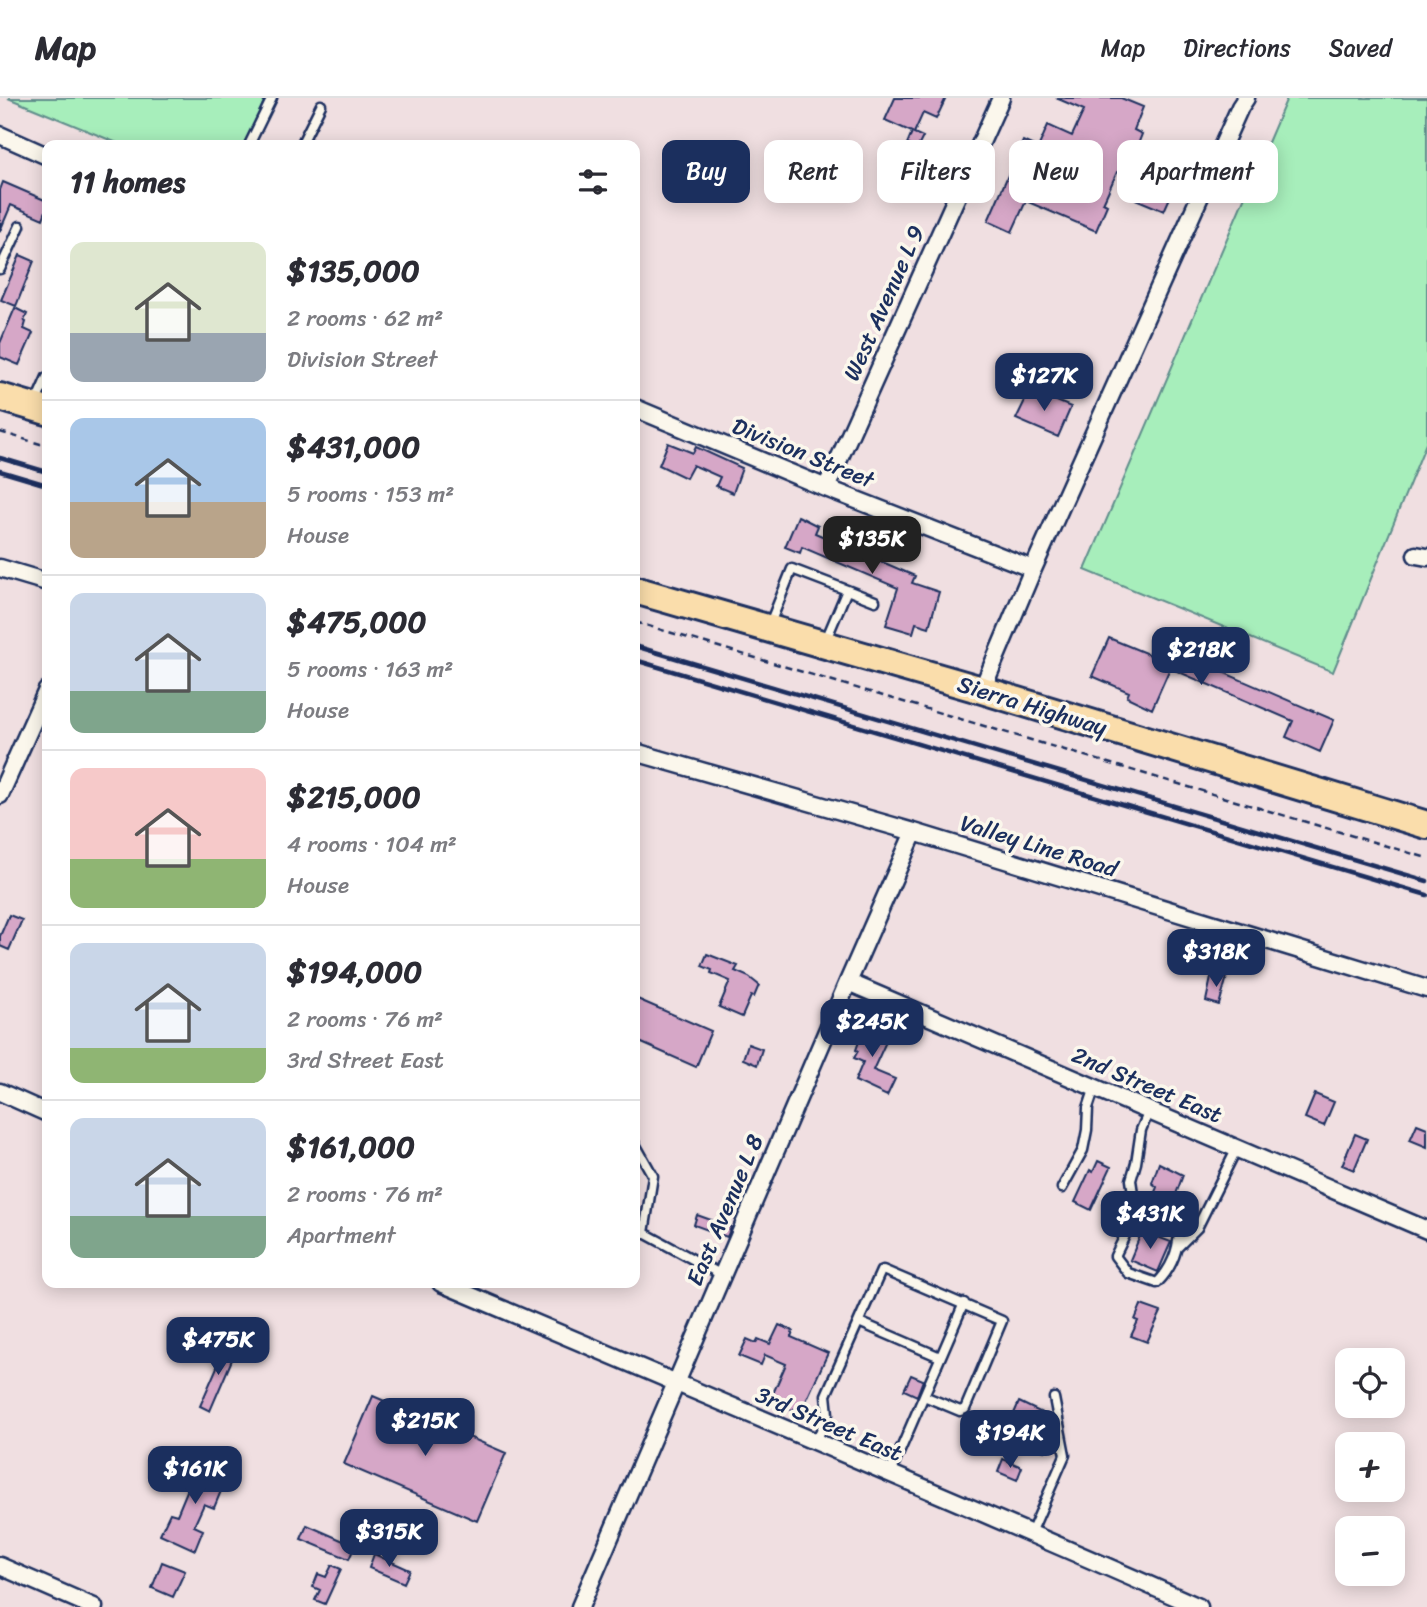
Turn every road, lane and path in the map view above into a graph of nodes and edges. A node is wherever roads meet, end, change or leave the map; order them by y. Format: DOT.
graph roads {
  1 [pos="272,98"];
  2 [pos="1001,98"];
  3 [pos="1246,98"];
  4 [pos="321,105"];
  5 [pos="0,135"];
  6 [pos="251,140"];
  7 [pos="304,140"];
  8 [pos="42,154"];
  9 [pos="20,226"];
  10 [pos="0,269"];
  11 [pos="0,397"];
  12 [pos="41,409"];
  13 [pos="640,410"];
  14 [pos="0,432"];
  15 [pos="42,445"];
  16 [pos="826,488"];
  17 [pos="0,568"];
  18 [pos="1033,569"];
  19 [pos="42,581"];
  20 [pos="847,590"];
  21 [pos="640,591"];
  22 [pos="875,601"];
  23 [pos="640,623"];
  24 [pos="768,628"];
  25 [pos="824,644"];
  26 [pos="982,690"];
  27 [pos="42,701"];
  28 [pos="640,753"];
  29 [pos="0,795"];
  30 [pos="1427,825"];
  31 [pos="914,832"];
  32 [pos="1427,858"];
  33 [pos="848,982"];
  34 [pos="1427,989"];
  35 [pos="1095,1087"];
  36 [pos="0,1092"];
  37 [pos="42,1111"];
  38 [pos="1149,1111"];
  39 [pos="1237,1148"];
  40 [pos="640,1153"];
  41 [pos="1062,1188"];
  42 [pos="1136,1213"];
  43 [pos="1427,1230"];
  44 [pos="640,1231"];
  45 [pos="644,1233"];
  46 [pos="1178,1247"];
  47 [pos="722,1275"];
  48 [pos="454,1288"];
  49 [pos="964,1303"];
  50 [pos="859,1322"];
  51 [pos="940,1357"];
  52 [pos="676,1384"];
  53 [pos="924,1396"];
  54 [pos="1054,1398"];
  55 [pos="816,1443"];
  56 [pos="890,1474"];
  57 [pos="1031,1533"];
  58 [pos="0,1566"];
  59 [pos="94,1607"];
  60 [pos="580,1607"];
  61 [pos="1199,1607"];
  1 -- 6 [label="lane"];
  2 -- 16 [label="street, West Avenue L 9"];
  3 -- 18 [label="street"];
  4 -- 7 [label="lane"];
  5 -- 8 [label="street"];
  9 -- 10 [label="lane"];
  11 -- 12 [label="main road"];
  13 -- 16 [label="street, Division Street"];
  14 -- 15 [label="path"];
  16 -- 18 [label="street, Division Street"];
  17 -- 19 [label="street"];
  18 -- 26 [label="street"];
  20 -- 22 [label="lane"];
  20 -- 24 [label="lane"];
  20 -- 25 [label="lane"];
  21 -- 24 [label="main road, Sierra Highway"];
  23 -- 32 [label="path"];
  24 -- 25 [label="main road, Sierra Highway"];
  25 -- 26 [label="main road, Sierra Highway"];
  26 -- 30 [label="main road, Sierra Highway"];
  27 -- 29 [label="street"];
  28 -- 31 [label="street, Valley Line Road"];
  31 -- 33 [label="street, East Avenue L 8"];
  31 -- 34 [label="street, Valley Line Road"];
  33 -- 35 [label="street, 2nd Street East"];
  33 -- 47 [label="street, East Avenue L 8"];
  35 -- 38 [label="street, 2nd Street East"];
  35 -- 41 [label="lane"];
  36 -- 37 [label="street"];
  38 -- 39 [label="street, 2nd Street East"];
  38 -- 42 [label="lane"];
  39 -- 43 [label="street, 2nd Street East"];
  39 -- 46 [label="lane"];
  40 -- 45 [label="lane"];
  42 -- 46 [label="lane"];
  42 -- 46 [label="lane"];
  44 -- 45 [label="lane"];
  45 -- 47 [label="lane"];
  47 -- 52 [label="street, East Avenue L 8"];
  48 -- 52 [label="street, 3rd Street East"];
  49 -- 50 [label="lane"];
  49 -- 51 [label="lane"];
  49 -- 53 [label="lane"];
  50 -- 51 [label="lane"];
  50 -- 55 [label="lane"];
  51 -- 53 [label="lane"];
  52 -- 55 [label="street, 3rd Street East"];
  52 -- 60 [label="street, East Avenue L 8"];
  53 -- 56 [label="lane"];
  54 -- 57 [label="lane"];
  55 -- 56 [label="street, 3rd Street East"];
  56 -- 57 [label="street, 3rd Street East"];
  57 -- 61 [label="street, 3rd Street East"];
  58 -- 59 [label="street"];
}
